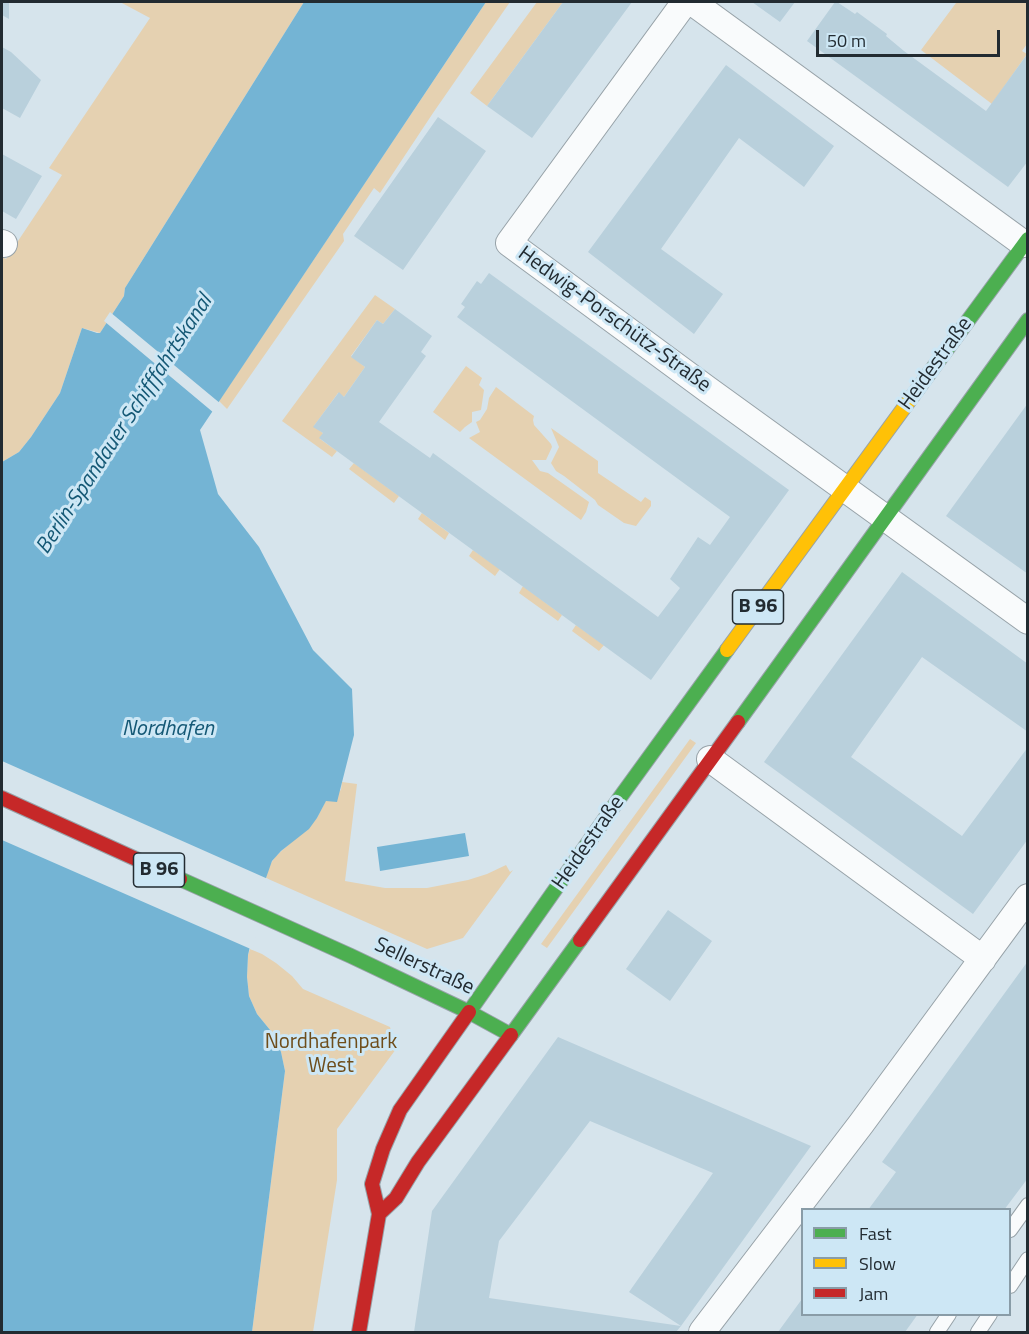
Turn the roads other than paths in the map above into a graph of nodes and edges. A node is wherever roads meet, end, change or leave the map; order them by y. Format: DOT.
graph roads {
  1 [pos="685,2"];
  2 [pos="692,2"];
  3 [pos="1026,242"];
  4 [pos="1028,320"];
  5 [pos="844,488"];
  6 [pos="885,518"];
  7 [pos="1028,621"];
  8 [pos="710,759"];
  9 [pos="2,798"];
  10 [pos="1028,897"];
  11 [pos="983,959"];
  12 [pos="469,1012"];
  13 [pos="510,1035"];
  14 [pos="1028,1205"];
  15 [pos="379,1214"];
  16 [pos="1011,1229"];
  17 [pos="1028,1259"];
  18 [pos="1011,1284"];
  19 [pos="948,1316"];
  20 [pos="989,1316"];
  21 [pos="358,1332"];
  22 [pos="702,1332"];
  23 [pos="937,1332"];
  24 [pos="978,1332"];
  1 -- 5 [label="street, Hedwig-Porschütz-Straße"];
  2 -- 3 [label="street"];
  3 -- 5 [label="main road, Heidestraße / B 96"];
  4 -- 6 [label="main road, B 96"];
  5 -- 6 [label="street"];
  5 -- 12 [label="main road, Heidestraße / B 96"];
  6 -- 7 [label="street"];
  6 -- 8 [label="main road, B 96"];
  8 -- 11 [label="street"];
  8 -- 13 [label="main road, B 96"];
  9 -- 12 [label="main road, Sellerstraße / B 96"];
  10 -- 11 [label="street"];
  11 -- 22 [label="street"];
  12 -- 13 [label="main road, Sellerstraße / B 96"];
  12 -- 15 [label="main road, Heidestraße"];
  13 -- 15 [label="main road"];
  14 -- 16 [label="lane"];
  15 -- 21 [label="main road, Heidestraße"];
  17 -- 18 [label="lane"];
  19 -- 23 [label="lane"];
  20 -- 24 [label="lane"];
}
